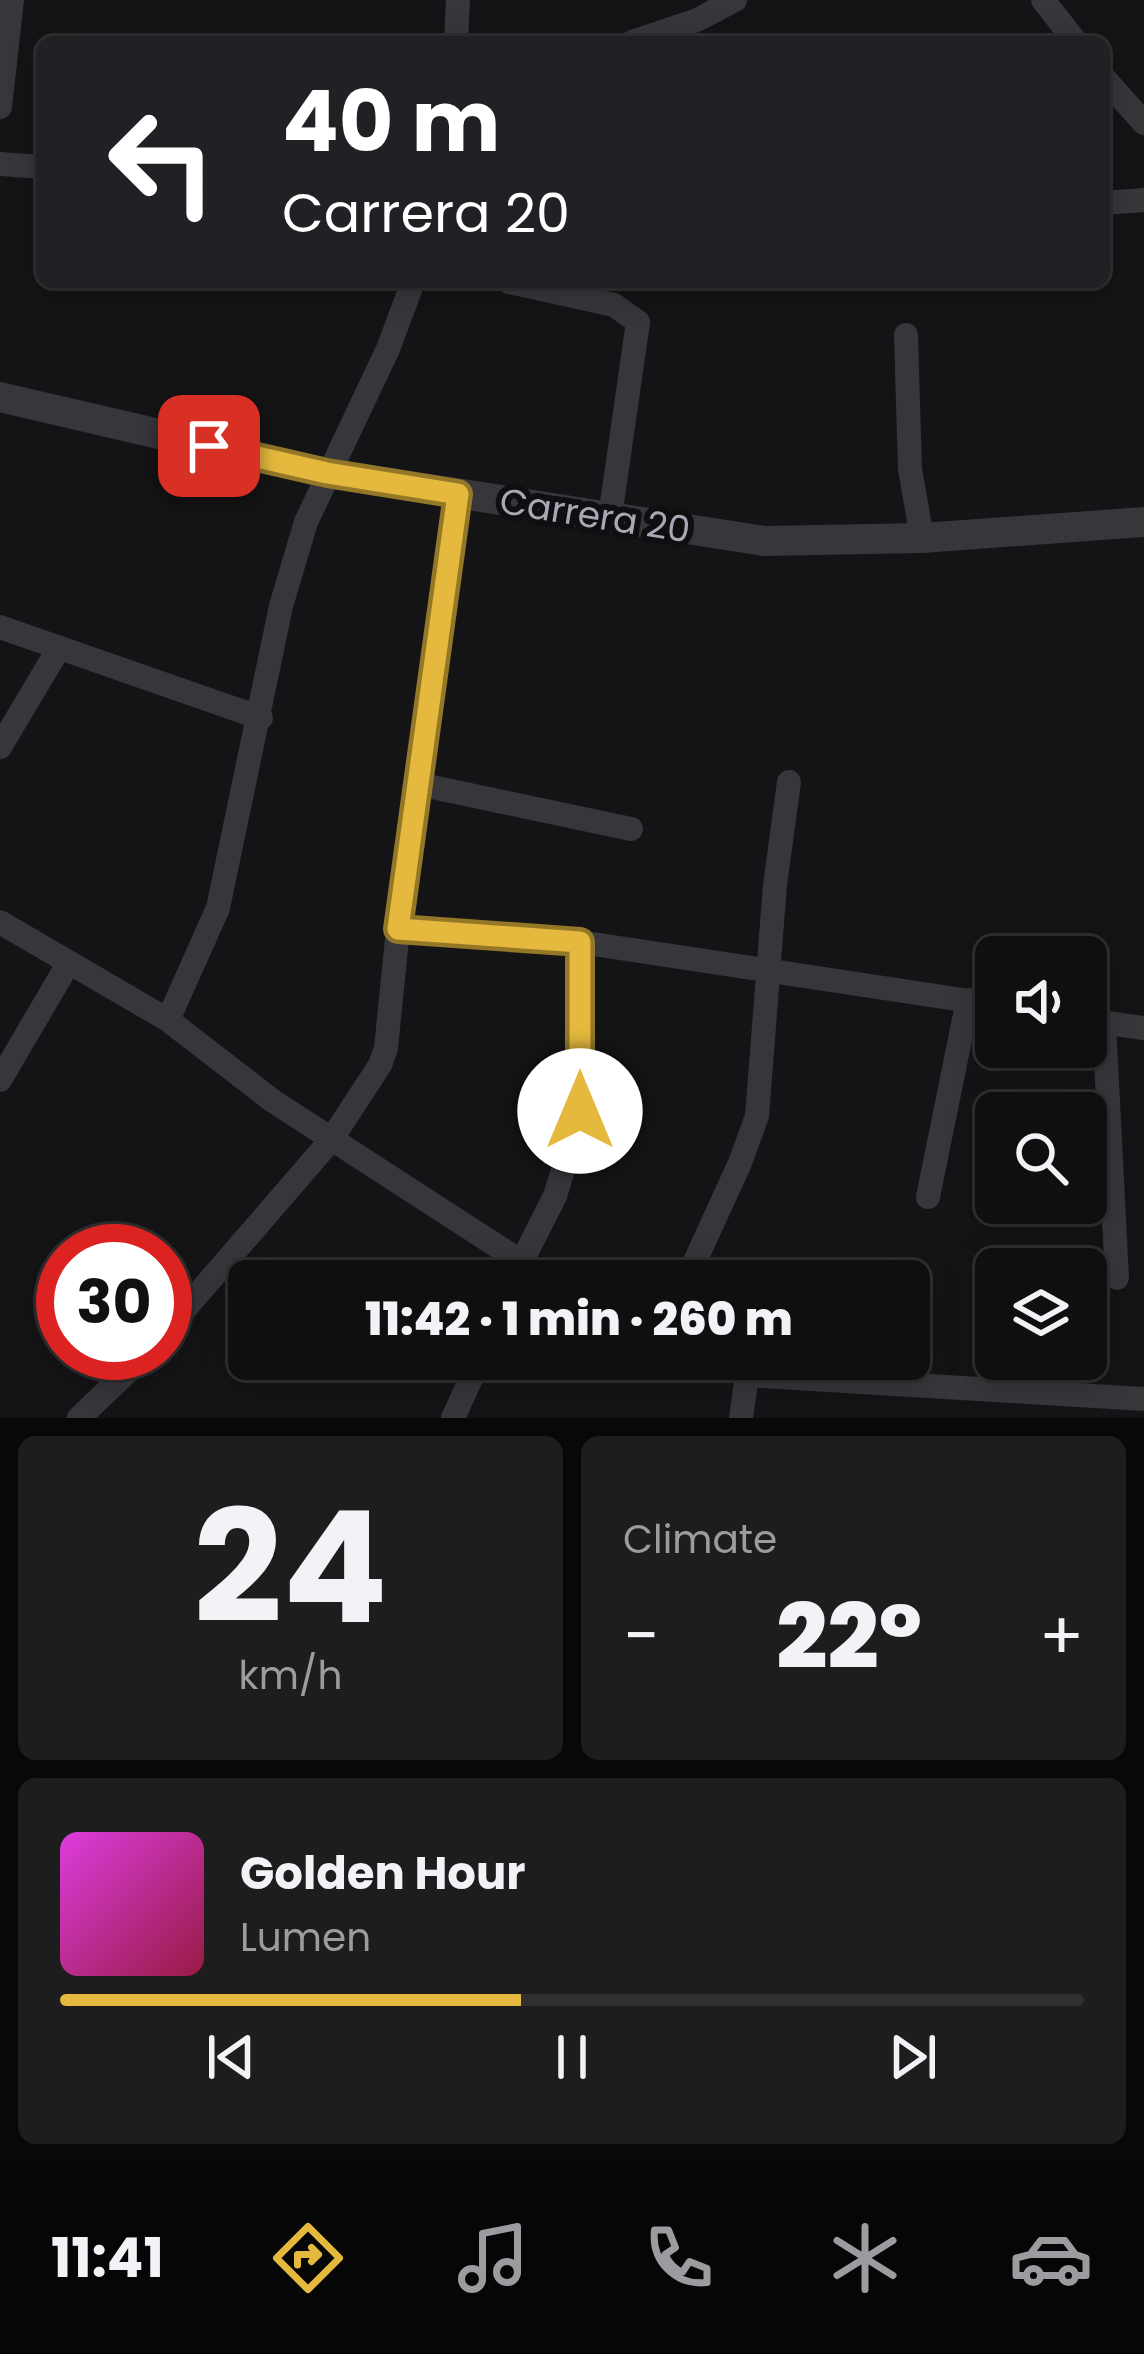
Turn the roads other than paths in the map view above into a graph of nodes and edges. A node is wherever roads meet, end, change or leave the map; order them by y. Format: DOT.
graph roads {
  1 [pos="12,0"];
  2 [pos="458,0"];
  3 [pos="735,0"];
  4 [pos="1043,0"];
  5 [pos="456,36"];
  6 [pos="650,36"];
  7 [pos="1071,36"];
  8 [pos="1110,85"];
  9 [pos="0,107"];
  10 [pos="1144,123"];
  11 [pos="0,164"];
  12 [pos="36,167"];
  13 [pos="1144,200"];
  14 [pos="1110,203"];
  15 [pos="410,288"];
  16 [pos="536,288"];
  17 [pos="906,335"];
  18 [pos="0,397"];
  19 [pos="327,473"];
  20 [pos="458,494"];
  21 [pos="610,517"];
  22 [pos="1135,522"];
  23 [pos="922,538"];
  24 [pos="0,628"];
  25 [pos="58,648"];
  26 [pos="261,718"];
  27 [pos="0,748"];
  28 [pos="789,782"];
  29 [pos="418,784"];
  30 [pos="631,829"];
  31 [pos="0,922"];
  32 [pos="398,929"];
  33 [pos="580,942"];
  34 [pos="68,964"];
  35 [pos="769,971"];
  36 [pos="968,1000"];
  37 [pos="975,1001"];
  38 [pos="168,1020"];
  39 [pos="1107,1023"];
  40 [pos="1144,1028"];
  41 [pos="1099,1068"];
  42 [pos="0,1080"];
  43 [pos="331,1140"];
  44 [pos="928,1197"];
  45 [pos="499,1260"];
  46 [pos="522,1260"];
  47 [pos="696,1260"];
  48 [pos="1117,1278"];
  49 [pos="192,1301"];
  50 [pos="119,1380"];
  51 [pos="470,1380"];
  52 [pos="746,1380"];
  53 [pos="830,1380"];
  54 [pos="1144,1399"];
  55 [pos="80,1418"];
  56 [pos="453,1418"];
  57 [pos="741,1418"];
  1 -- 9 [label="street"];
  2 -- 5 [label="street"];
  3 -- 6 [label="street"];
  4 -- 7 [label="street"];
  8 -- 10 [label="street"];
  11 -- 12 [label="street"];
  13 -- 14 [label="street"];
  15 -- 19 [label="street"];
  16 -- 21 [label="street"];
  17 -- 23 [label="street"];
  18 -- 19 [label="street, Carrera 20"];
  19 -- 20 [label="street, Carrera 20"];
  19 -- 26 [label="street"];
  20 -- 21 [label="street, Carrera 20"];
  20 -- 29 [label="street"];
  21 -- 23 [label="street, Carrera 20"];
  22 -- 23 [label="street, Carrera 20"];
  24 -- 25 [label="street"];
  25 -- 26 [label="street"];
  25 -- 27 [label="street"];
  26 -- 38 [label="street"];
  28 -- 35 [label="street"];
  29 -- 30 [label="street"];
  29 -- 32 [label="street"];
  31 -- 34 [label="street"];
  32 -- 33 [label="street"];
  32 -- 43 [label="street"];
  33 -- 35 [label="street"];
  33 -- 46 [label="street"];
  34 -- 38 [label="street"];
  34 -- 42 [label="street"];
  35 -- 36 [label="street"];
  35 -- 47 [label="street"];
  36 -- 37 [label="street"];
  36 -- 44 [label="street"];
  38 -- 43 [label="street"];
  39 -- 40 [label="street"];
  41 -- 48 [label="street"];
  43 -- 45 [label="street"];
  43 -- 49 [label="street"];
  50 -- 55 [label="street"];
  51 -- 56 [label="street"];
  52 -- 57 [label="street"];
  53 -- 54 [label="street"];
}
